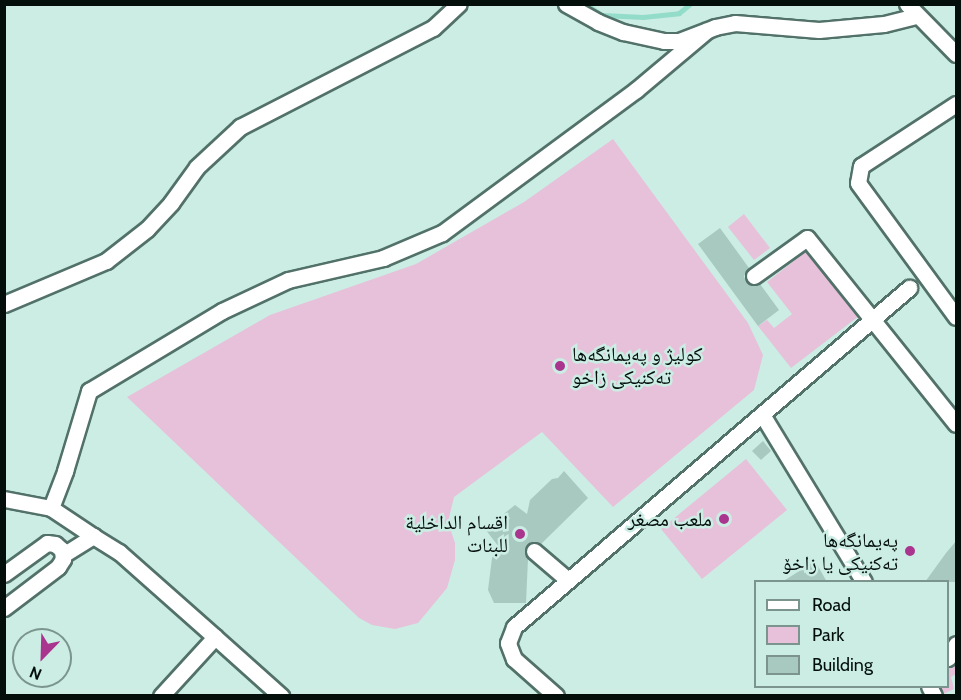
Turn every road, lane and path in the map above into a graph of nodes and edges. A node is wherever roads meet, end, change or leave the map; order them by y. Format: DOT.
graph roads {
  1 [pos="459,4"];
  2 [pos="566,4"];
  3 [pos="912,10"];
  4 [pos="706,30"];
  5 [pos="957,54"];
  6 [pos="957,104"];
  7 [pos="754,276"];
  8 [pos="909,288"];
  9 [pos="4,304"];
  10 [pos="957,318"];
  11 [pos="872,319"];
  12 [pos="763,416"];
  13 [pos="957,424"];
  14 [pos="4,499"];
  15 [pos="51,508"];
  16 [pos="93,536"];
  17 [pos="534,551"];
  18 [pos="63,555"];
  19 [pos="4,574"];
  20 [pos="568,580"];
  21 [pos="863,580"];
  22 [pos="4,608"];
  23 [pos="215,637"];
  24 [pos="161,696"];
  25 [pos="281,696"];
  26 [pos="556,696"];
  1 -- 9 [label="street"];
  2 -- 4 [label="street"];
  3 -- 4 [label="street"];
  3 -- 5 [label="street"];
  4 -- 15 [label="street"];
  6 -- 10 [label="street"];
  7 -- 11 [label="street"];
  8 -- 11 [label="street"];
  11 -- 12 [label="street"];
  11 -- 13 [label="street"];
  12 -- 20 [label="street"];
  12 -- 21 [label="street"];
  14 -- 15 [label="street"];
  15 -- 16 [label="street"];
  16 -- 18 [label="street"];
  16 -- 23 [label="street"];
  17 -- 20 [label="street"];
  18 -- 19 [label="street"];
  18 -- 22 [label="street"];
  20 -- 26 [label="street"];
  23 -- 24 [label="street"];
  23 -- 25 [label="street"];
}
